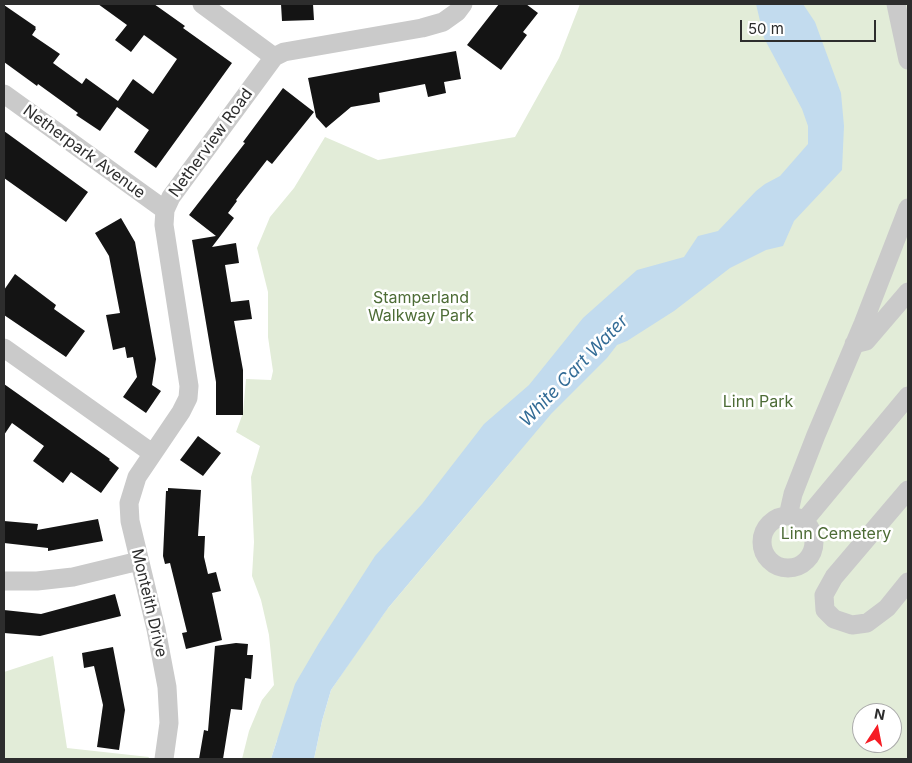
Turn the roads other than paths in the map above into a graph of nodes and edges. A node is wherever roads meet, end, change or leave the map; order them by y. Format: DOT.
graph roads {
  1 [pos="202,4"];
  2 [pos="463,4"];
  3 [pos="896,4"];
  4 [pos="274,57"];
  5 [pos="908,60"];
  6 [pos="4,94"];
  7 [pos="908,208"];
  8 [pos="165,210"];
  9 [pos="908,292"];
  10 [pos="854,344"];
  11 [pos="4,348"];
  12 [pos="908,396"];
  13 [pos="152,453"];
  14 [pos="908,490"];
  15 [pos="139,561"];
  16 [pos="4,580"];
  17 [pos="908,582"];
  18 [pos="164,759"];
  1 -- 4 [label="street"];
  2 -- 4 [label="street"];
  3 -- 5 [label="street"];
  4 -- 8 [label="street, Netherview Road"];
  6 -- 8 [label="street, Netherpark Avenue"];
  7 -- 10 [label="street"];
  8 -- 13 [label="street, Netherview Road"];
  9 -- 10 [label="street"];
  10 -- 12 [label="street"];
  11 -- 13 [label="street"];
  13 -- 15 [label="street, Monteith Drive"];
  14 -- 17 [label="street"];
  15 -- 16 [label="street"];
  15 -- 18 [label="street, Monteith Drive"];
}
